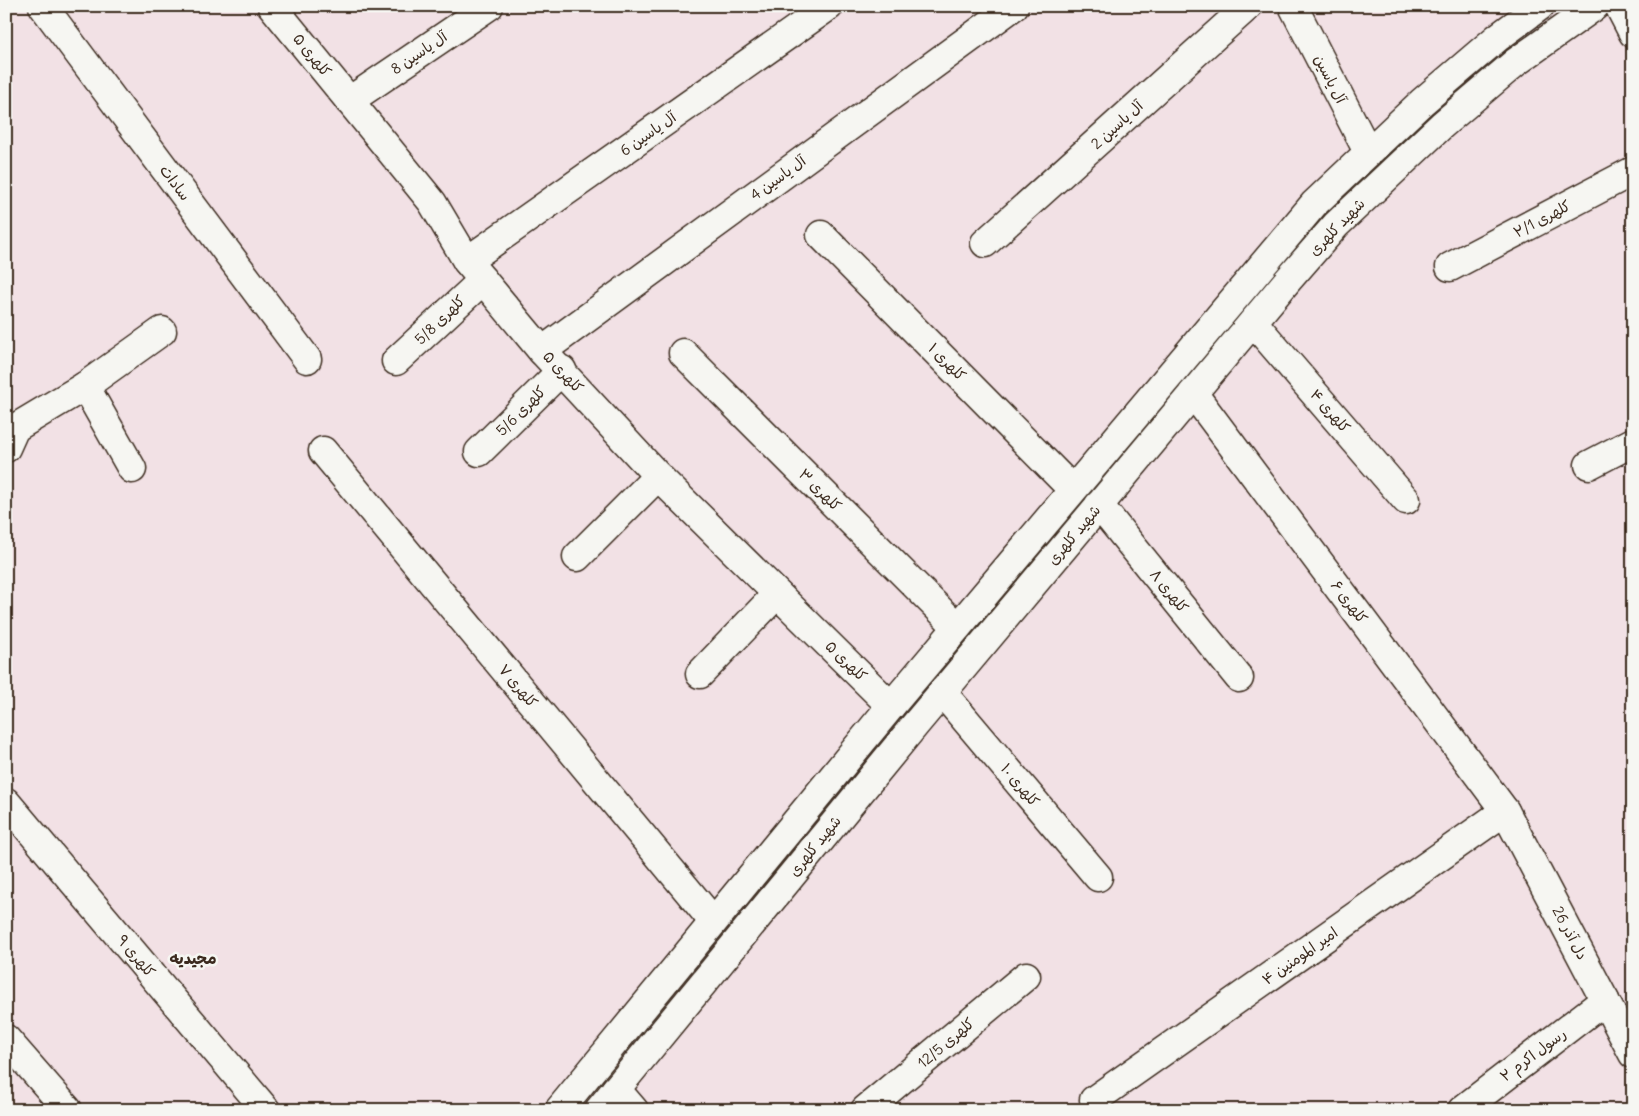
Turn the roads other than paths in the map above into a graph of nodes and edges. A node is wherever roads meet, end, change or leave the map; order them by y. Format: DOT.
graph roads {
  1 [pos="43,6"];
  2 [pos="272,6"];
  3 [pos="490,6"];
  4 [pos="829,6"];
  5 [pos="1014,6"];
  6 [pos="1248,6"];
  7 [pos="1293,6"];
  8 [pos="1540,6"];
  9 [pos="1595,6"];
  10 [pos="1619,6"];
  11 [pos="1633,33"];
  12 [pos="349,100"];
  13 [pos="1368,152"];
  14 [pos="1633,171"];
  15 [pos="1389,174"];
  16 [pos="821,236"];
  17 [pos="985,244"];
  18 [pos="1450,267"];
  19 [pos="475,270"];
  20 [pos="1253,322"];
  21 [pos="162,331"];
  22 [pos="542,351"];
  23 [pos="683,353"];
  24 [pos="307,360"];
  25 [pos="396,361"];
  26 [pos="562,370"];
  27 [pos="85,386"];
  28 [pos="1193,392"];
  29 [pos="9,430"];
  30 [pos="1633,442"];
  31 [pos="324,451"];
  32 [pos="479,452"];
  33 [pos="1589,465"];
  34 [pos="132,469"];
  35 [pos="658,476"];
  36 [pos="1072,489"];
  37 [pos="1406,500"];
  38 [pos="1099,505"];
  39 [pos="576,557"];
  40 [pos="777,594"];
  41 [pos="957,627"];
  42 [pos="700,674"];
  43 [pos="1239,678"];
  44 [pos="942,692"];
  45 [pos="891,706"];
  46 [pos="6,802"];
  47 [pos="1506,812"];
  48 [pos="1098,877"];
  49 [pos="713,922"];
  50 [pos="1026,976"];
  51 [pos="1605,1000"];
  52 [pos="6,1039"];
  53 [pos="1633,1054"];
  54 [pos="616,1089"];
  55 [pos="1094,1100"];
  56 [pos="68,1110"];
  57 [pos="266,1110"];
  58 [pos="559,1110"];
  59 [pos="599,1110"];
  60 [pos="634,1110"];
  61 [pos="865,1110"];
  62 [pos="1462,1110"];
  1 -- 24 [label="street, سادات"];
  2 -- 12 [label="street, کلهری ۵"];
  3 -- 12 [label="street, آل یاسین 8"];
  4 -- 19 [label="street, آل یاسین 6"];
  5 -- 22 [label="street, آل یاسین 4"];
  6 -- 17 [label="street, آل یاسین 2"];
  7 -- 13 [label="street, آل یاسین"];
  8 -- 13 [label="street, شهید کلهری"];
  9 -- 15 [label="street, شهید کلهری"];
  10 -- 11 [label="street"];
  12 -- 19 [label="street, کلهری ۵"];
  13 -- 15 [label="street, آل یاسین"];
  13 -- 36 [label="street, شهید کلهری"];
  14 -- 18 [label="street, کلهری ۲/1"];
  15 -- 20 [label="street, شهید کلهری"];
  16 -- 36 [label="street, کلهری ۱"];
  19 -- 22 [label="street, کلهری ۵"];
  19 -- 25 [label="street, کلهری 5/8"];
  20 -- 28 [label="street, شهید کلهری"];
  20 -- 37 [label="street, کلهری ۴"];
  21 -- 27 [label="street"];
  22 -- 26 [label="street, کلهری ۵"];
  23 -- 41 [label="street, کلهری ۳"];
  26 -- 32 [label="street, کلهری 5/6"];
  26 -- 35 [label="street, کلهری ۵"];
  27 -- 29 [label="street"];
  27 -- 34 [label="street"];
  28 -- 38 [label="street, شهید کلهری"];
  28 -- 47 [label="street, کلهری ۶"];
  30 -- 33 [label="street"];
  31 -- 49 [label="street, کلهری ۷"];
  35 -- 39 [label="street"];
  35 -- 40 [label="street, کلهری ۵"];
  36 -- 41 [label="street, شهید کلهری"];
  38 -- 43 [label="street, کلهری ۸"];
  38 -- 44 [label="street, شهید کلهری"];
  40 -- 42 [label="street"];
  40 -- 45 [label="street, کلهری ۵"];
  41 -- 45 [label="street, شهید کلهری"];
  44 -- 48 [label="street, کلهری ۱۰"];
  44 -- 54 [label="street, شهید کلهری"];
  45 -- 49 [label="street, شهید کلهری"];
  46 -- 57 [label="street, کلهری ۹"];
  47 -- 51 [label="street, دل آذر 26"];
  47 -- 55 [label="street, امیر المومنین ۴"];
  49 -- 58 [label="street, شهید کلهری"];
  50 -- 61 [label="street, کلهری 12/5"];
  51 -- 53 [label="street, دل آذر 26"];
  51 -- 62 [label="street, رسول اکرم ۲"];
  52 -- 56 [label="street"];
  54 -- 59 [label="street, شهید کلهری"];
  54 -- 60 [label="street"];
}
